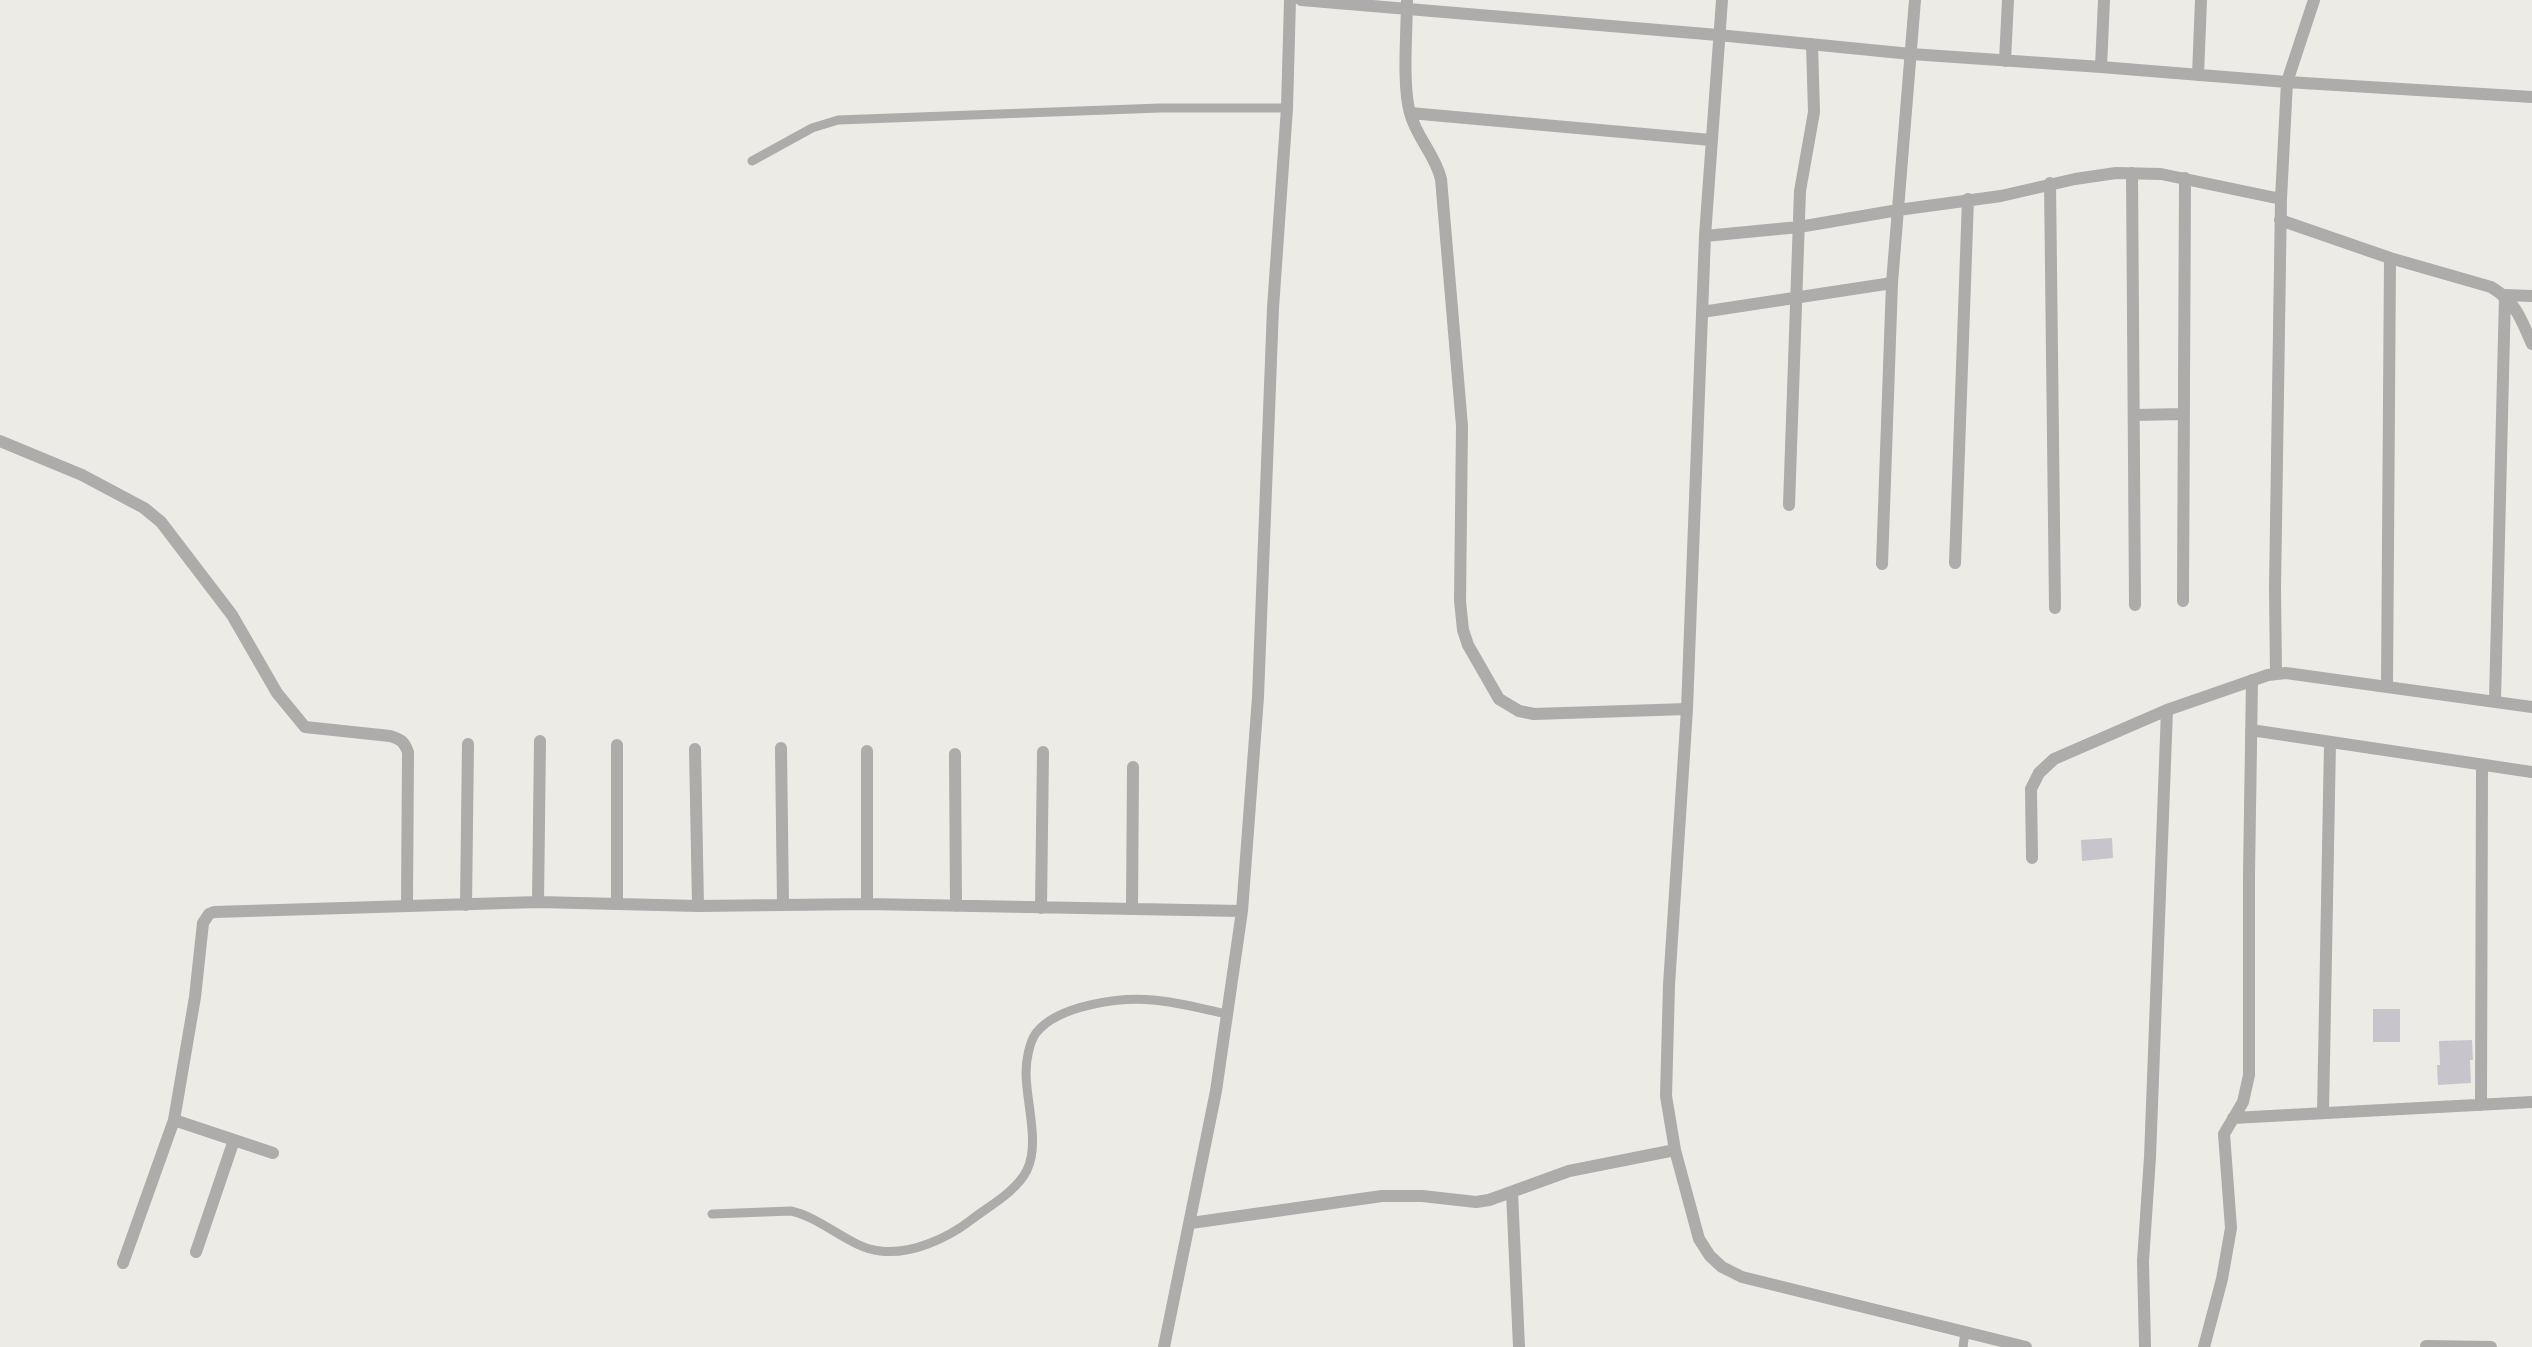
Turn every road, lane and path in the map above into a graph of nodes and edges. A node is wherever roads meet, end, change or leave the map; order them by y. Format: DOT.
graph roads {
  1 [pos="1290,0"];
  2 [pos="1301,0"];
  3 [pos="1722,0"];
  4 [pos="1915,0"];
  5 [pos="2008,0"];
  6 [pos="2104,0"];
  7 [pos="2201,0"];
  8 [pos="2314,0"];
  9 [pos="1407,4"];
  10 [pos="1718,35"];
  11 [pos="1812,44"];
  12 [pos="1911,54"];
  13 [pos="2005,61"];
  14 [pos="2101,67"];
  15 [pos="2198,75"];
  16 [pos="2287,82"];
  17 [pos="2532,97"];
  18 [pos="1287,108"];
  19 [pos="1410,113"];
  20 [pos="1711,140"];
  21 [pos="752,161"];
  22 [pos="2132,173"];
  23 [pos="2185,178"];
  24 [pos="2050,184"];
  25 [pos="2281,198"];
  26 [pos="1968,200"];
  27 [pos="1898,210"];
  28 [pos="2280,220"];
  29 [pos="1799,227"];
  30 [pos="1705,236"];
  31 [pos="2390,258"];
  32 [pos="1892,283"];
  33 [pos="2505,295"];
  34 [pos="2532,296"];
  35 [pos="1796,297"];
  36 [pos="1702,312"];
  37 [pos="2532,344"];
  38 [pos="2184,414"];
  39 [pos="2134,415"];
  40 [pos="0,441"];
  41 [pos="1789,505"];
  42 [pos="1882,564"];
  43 [pos="1954,564"];
  44 [pos="2183,601"];
  45 [pos="2135,605"];
  46 [pos="2055,608"];
  47 [pos="2276,673"];
  48 [pos="2252,680"];
  49 [pos="2387,687"];
  50 [pos="2495,700"];
  51 [pos="2532,707"];
  52 [pos="1687,709"];
  53 [pos="2167,710"];
  54 [pos="2251,730"];
  55 [pos="540,741"];
  56 [pos="2330,743"];
  57 [pos="468,744"];
  58 [pos="617,744"];
  59 [pos="781,748"];
  60 [pos="695,749"];
  61 [pos="867,751"];
  62 [pos="1043,752"];
  63 [pos="955,754"];
  64 [pos="2482,765"];
  65 [pos="1133,767"];
  66 [pos="2532,772"];
  67 [pos="2032,858"];
  68 [pos="538,902"];
  69 [pos="617,903"];
  70 [pos="867,904"];
  71 [pos="407,905"];
  72 [pos="466,905"];
  73 [pos="783,905"];
  74 [pos="698,906"];
  75 [pos="956,906"];
  76 [pos="1041,908"];
  77 [pos="1132,910"];
  78 [pos="1242,911"];
  79 [pos="1228,1014"];
  80 [pos="2532,1102"];
  81 [pos="2480,1105"];
  82 [pos="2323,1113"];
  83 [pos="2233,1118"];
  84 [pos="174,1120"];
  85 [pos="234,1140"];
  86 [pos="1675,1150"];
  87 [pos="273,1153"];
  88 [pos="1512,1192"];
  89 [pos="712,1214"];
  90 [pos="1191,1223"];
  91 [pos="196,1252"];
  92 [pos="123,1263"];
  93 [pos="1965,1332"];
  94 [pos="2426,1346"];
  95 [pos="1164,1347"];
  96 [pos="1519,1347"];
  97 [pos="1963,1347"];
  98 [pos="2026,1347"];
  99 [pos="2144,1347"];
  100 [pos="2204,1347"];
  101 [pos="2491,1347"];
  1 -- 18 [label="street"];
  2 -- 9 [label="street"];
  3 -- 10 [label="street"];
  4 -- 12 [label="street"];
  5 -- 13 [label="street"];
  6 -- 14 [label="street"];
  7 -- 15 [label="street"];
  8 -- 16 [label="street"];
  9 -- 10 [label="street"];
  9 -- 19 [label="street"];
  10 -- 11 [label="street"];
  10 -- 20 [label="street"];
  11 -- 12 [label="street"];
  11 -- 29 [label="street"];
  12 -- 13 [label="street"];
  12 -- 27 [label="street"];
  13 -- 14 [label="street"];
  14 -- 15 [label="street"];
  15 -- 16 [label="street"];
  16 -- 17 [label="street"];
  16 -- 25 [label="street"];
  18 -- 21 [label="lane"];
  18 -- 78 [label="street"];
  19 -- 20 [label="street"];
  19 -- 52 [label="street"];
  20 -- 30 [label="street"];
  22 -- 23 [label="street"];
  22 -- 24 [label="street"];
  22 -- 39 [label="street"];
  23 -- 25 [label="street"];
  23 -- 38 [label="street"];
  24 -- 26 [label="street"];
  24 -- 46 [label="street"];
  25 -- 28 [label="street"];
  26 -- 27 [label="street"];
  26 -- 43 [label="street"];
  27 -- 29 [label="street"];
  27 -- 32 [label="street"];
  28 -- 31 [label="street"];
  28 -- 47 [label="street"];
  29 -- 30 [label="street"];
  29 -- 35 [label="street"];
  30 -- 36 [label="street"];
  31 -- 33 [label="street"];
  31 -- 49 [label="street"];
  32 -- 35 [label="street"];
  32 -- 42 [label="street"];
  33 -- 34 [label="street"];
  33 -- 37 [label="street"];
  33 -- 50 [label="street"];
  35 -- 36 [label="street"];
  35 -- 41 [label="street"];
  36 -- 52 [label="street"];
  38 -- 39 [label="street"];
  38 -- 44 [label="street"];
  39 -- 45 [label="street"];
  40 -- 71 [label="street"];
  47 -- 48 [label="street"];
  47 -- 49 [label="street"];
  48 -- 53 [label="street"];
  48 -- 54 [label="street"];
  49 -- 50 [label="street"];
  50 -- 51 [label="street"];
  52 -- 86 [label="street"];
  53 -- 67 [label="street"];
  53 -- 99 [label="street"];
  54 -- 56 [label="street"];
  54 -- 83 [label="street"];
  55 -- 68 [label="street"];
  56 -- 64 [label="street"];
  56 -- 82 [label="street"];
  57 -- 72 [label="street"];
  58 -- 69 [label="street"];
  59 -- 73 [label="street"];
  60 -- 74 [label="street"];
  61 -- 70 [label="street"];
  62 -- 76 [label="street"];
  63 -- 75 [label="street"];
  64 -- 66 [label="street"];
  64 -- 81 [label="street"];
  65 -- 77 [label="street"];
  68 -- 69 [label="street"];
  68 -- 72 [label="street"];
  69 -- 74 [label="street"];
  70 -- 73 [label="street"];
  70 -- 75 [label="street"];
  71 -- 72 [label="street"];
  71 -- 84 [label="street"];
  73 -- 74 [label="street"];
  75 -- 76 [label="street"];
  76 -- 77 [label="street"];
  77 -- 78 [label="street"];
  78 -- 79 [label="street"];
  79 -- 89 [label="lane"];
  79 -- 90 [label="street"];
  80 -- 81 [label="street"];
  81 -- 82 [label="street"];
  82 -- 83 [label="street"];
  83 -- 100 [label="street"];
  84 -- 85 [label="street"];
  84 -- 92 [label="street"];
  85 -- 87 [label="street"];
  85 -- 91 [label="street"];
  86 -- 88 [label="street"];
  86 -- 93 [label="street"];
  88 -- 90 [label="street"];
  88 -- 96 [label="street"];
  90 -- 95 [label="street"];
  93 -- 97 [label="lane"];
  93 -- 98 [label="street"];
  94 -- 101 [label="street"];
}
